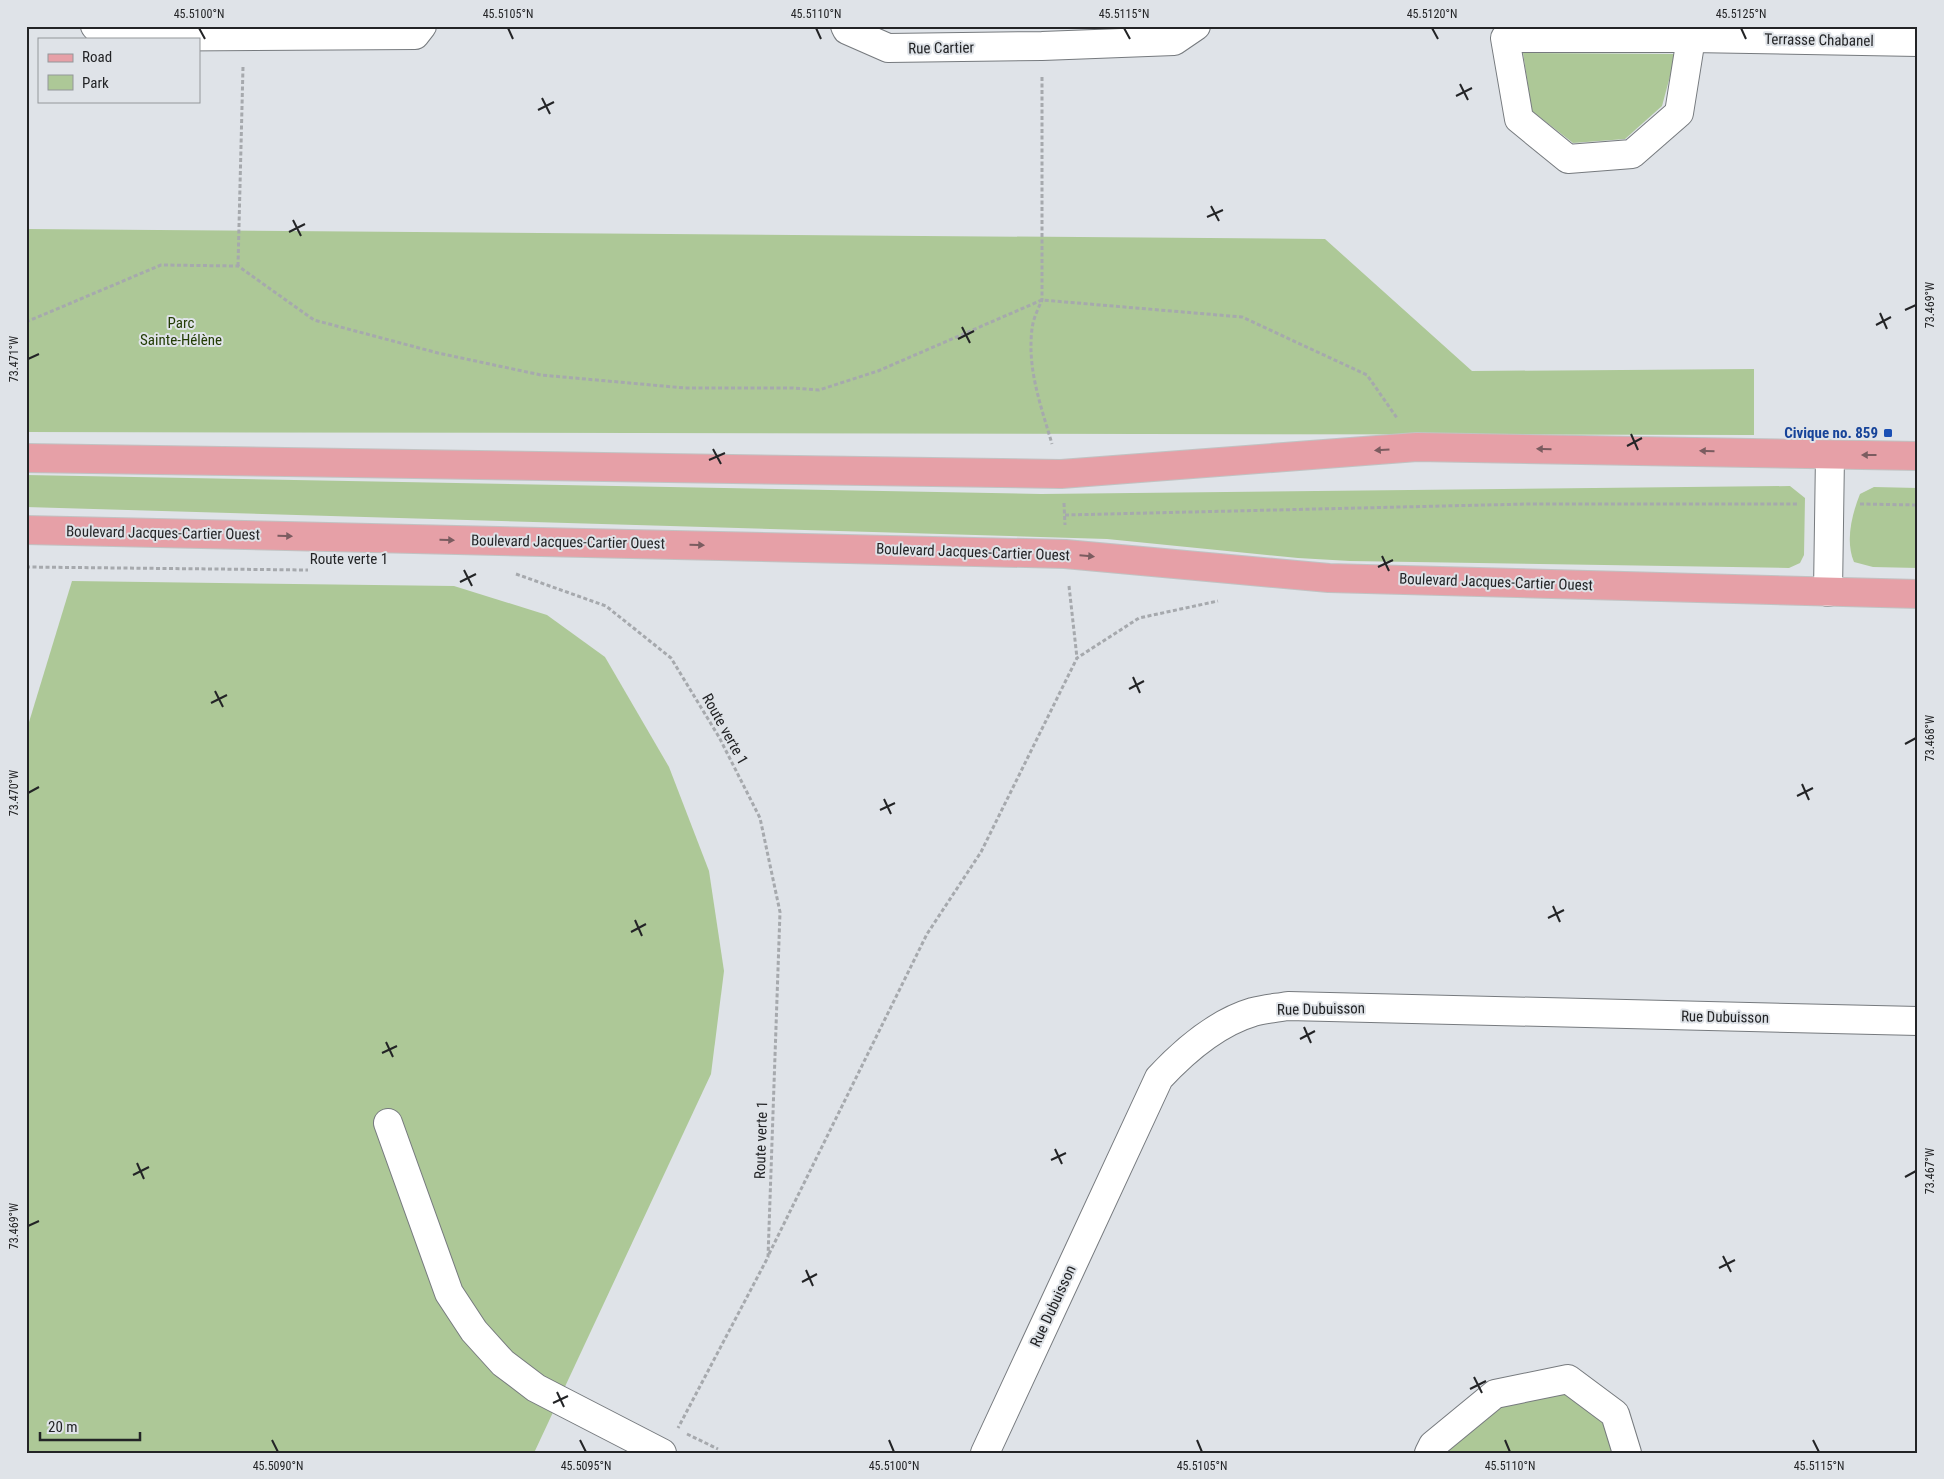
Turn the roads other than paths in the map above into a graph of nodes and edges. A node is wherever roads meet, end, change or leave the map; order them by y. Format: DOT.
graph roads {
  1 [pos="96,26"];
  2 [pos="422,26"];
  3 [pos="845,26"];
  4 [pos="1196,26"];
  5 [pos="1691,38"];
  6 [pos="1918,42"];
  7 [pos="1830,455"];
  8 [pos="1918,456"];
  9 [pos="26,458"];
  10 [pos="26,530"];
  11 [pos="1828,592"];
  12 [pos="1918,594"];
  13 [pos="1918,1022"];
  14 [pos="388,1123"];
  15 [pos="662,1453"];
  16 [pos="985,1453"];
  17 [pos="1429,1453"];
  18 [pos="1627,1453"];
  1 -- 2 [label="street"];
  3 -- 4 [label="street, Rue Cartier"];
  5 -- 5 [label="street, Terrasse Chabanel"];
  5 -- 6 [label="street, Terrasse Chabanel"];
  8 -- 7 [label="main road, one-way"];
  7 -- 9 [label="main road, one-way"];
  7 -- 11 [label="street"];
  10 -- 11 [label="main road, Boulevard Jacques-Cartier Ouest, one-way"];
  11 -- 12 [label="main road, Boulevard Jacques-Cartier Ouest"];
  13 -- 16 [label="street, Rue Dubuisson"];
  14 -- 15 [label="street"];
  17 -- 18 [label="street"];
}
